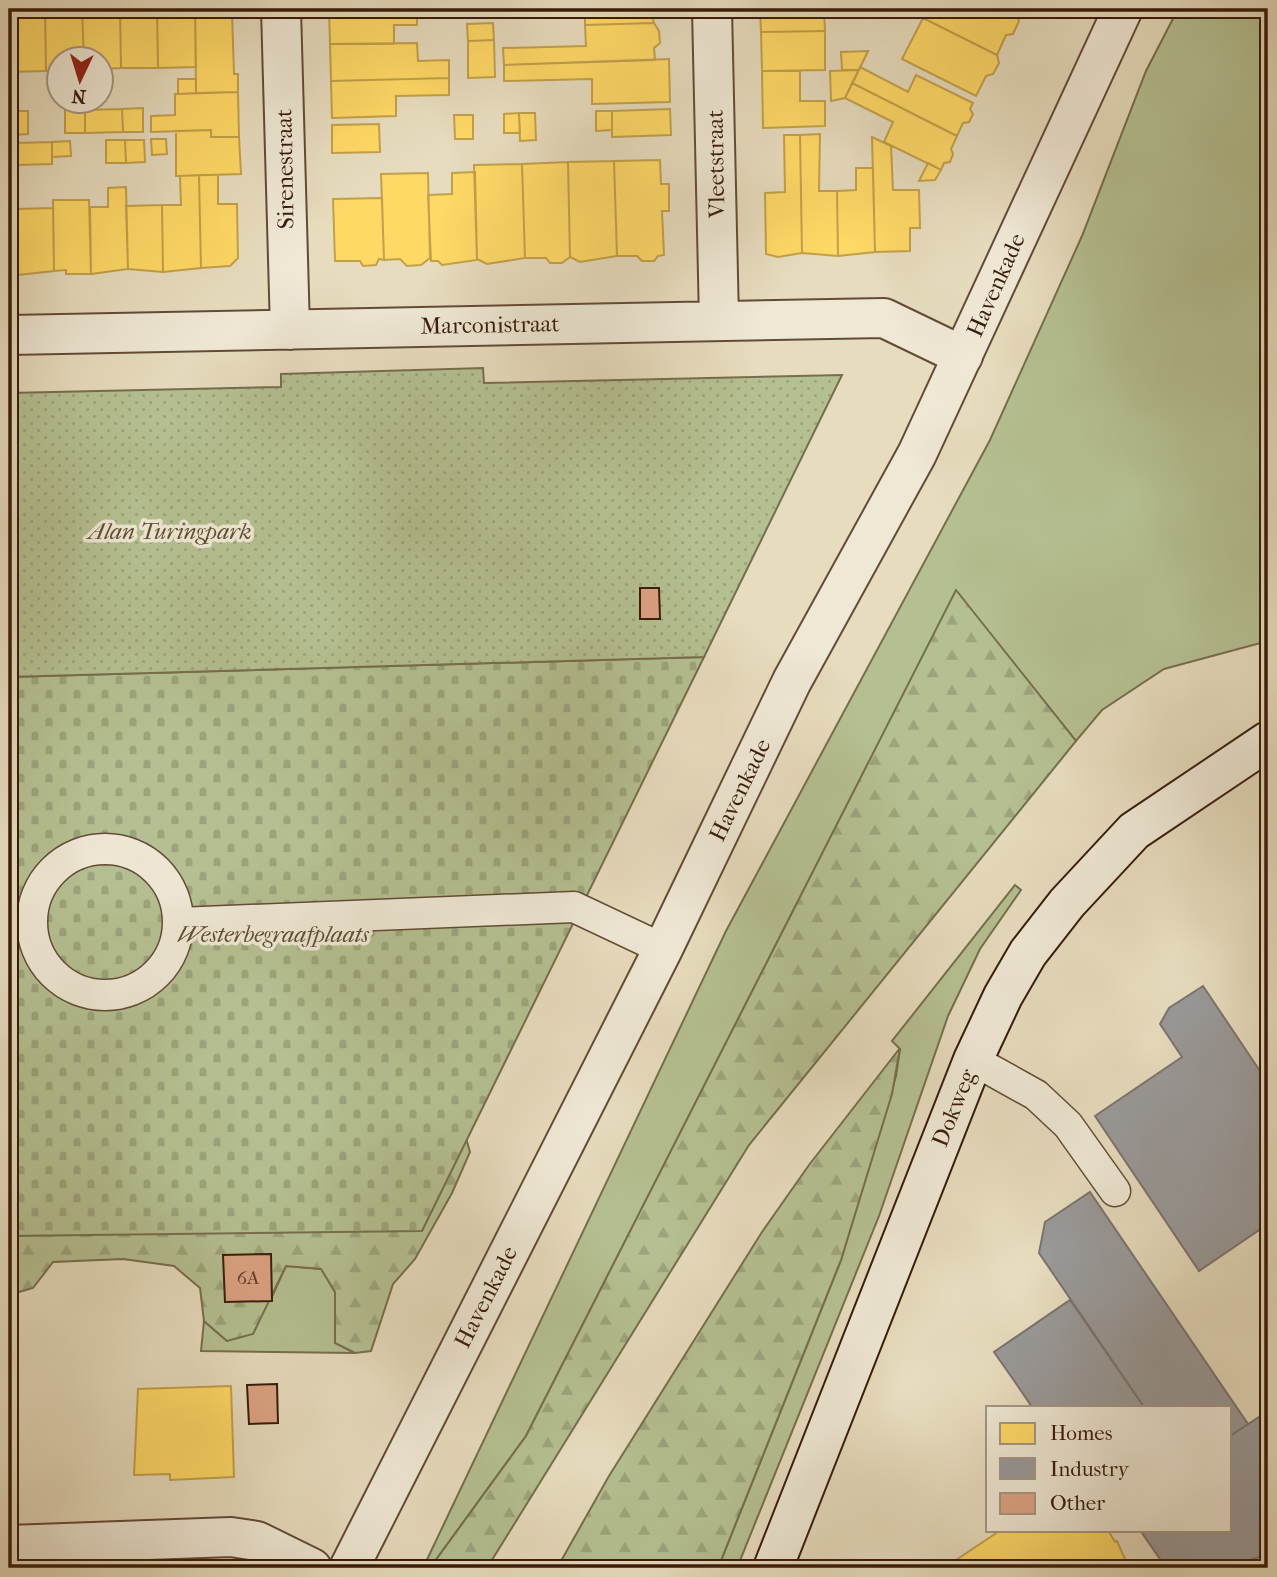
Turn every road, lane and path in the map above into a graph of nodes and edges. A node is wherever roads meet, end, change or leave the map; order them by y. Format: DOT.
graph roads {
  1 [pos="281,9"];
  2 [pos="712,9"];
  3 [pos="1123,9"];
  4 [pos="719,320"];
  5 [pos="290,330"];
  6 [pos="9,335"];
  7 [pos="963,356"];
  8 [pos="1268,741"];
  9 [pos="179,923"];
  10 [pos="663,949"];
  11 [pos="973,1060"];
  12 [pos="1115,1191"];
  13 [pos="9,1545"];
  14 [pos="312,1568"];
  15 [pos="349,1568"];
  16 [pos="773,1568"];
  1 -- 5 [label="street, Sirenestraat"];
  2 -- 4 [label="street, Vleetstraat"];
  3 -- 7 [label="street, Havenkade"];
  4 -- 5 [label="street, Marconistraat"];
  4 -- 7 [label="street, Marconistraat"];
  5 -- 6 [label="street, Marconistraat"];
  7 -- 10 [label="street, Havenkade"];
  8 -- 11 [label="street, Dokweg"];
  9 -- 9 [label="lane"];
  9 -- 10 [label="lane"];
  10 -- 15 [label="street, Havenkade"];
  11 -- 12 [label="lane"];
  11 -- 16 [label="street, Dokweg"];
  13 -- 14 [label="street"];
}
